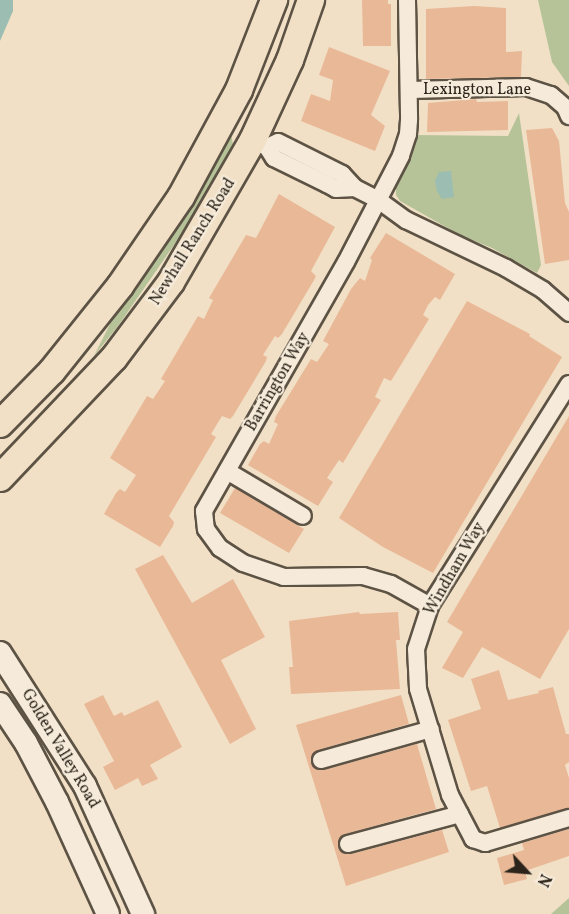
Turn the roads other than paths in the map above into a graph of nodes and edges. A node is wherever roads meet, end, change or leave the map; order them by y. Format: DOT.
graph roads {
  1 [pos="274,0"];
  2 [pos="289,0"];
  3 [pos="311,0"];
  4 [pos="407,0"];
  5 [pos="410,90"];
  6 [pos="569,117"];
  7 [pos="260,143"];
  8 [pos="377,200"];
  9 [pos="568,308"];
  10 [pos="569,384"];
  11 [pos="0,424"];
  12 [pos="227,471"];
  13 [pos="0,478"];
  14 [pos="303,516"];
  15 [pos="430,606"];
  16 [pos="0,654"];
  17 [pos="0,704"];
  18 [pos="431,729"];
  19 [pos="34,757"];
  20 [pos="321,760"];
  21 [pos="460,814"];
  22 [pos="569,819"];
  23 [pos="108,833"];
  24 [pos="348,844"];
  25 [pos="108,914"];
  26 [pos="143,914"];
  1 -- 11 [label="main road, Newhall Ranch Road"];
  2 -- 7 [label="main road"];
  3 -- 7 [label="main road, Newhall Ranch Road"];
  4 -- 5 [label="street, Barrington Way"];
  5 -- 6 [label="street, Lexington Lane"];
  5 -- 8 [label="street, Barrington Way"];
  7 -- 8 [label="street"];
  7 -- 13 [label="main road, Newhall Ranch Road"];
  8 -- 9 [label="street"];
  8 -- 12 [label="street, Barrington Way"];
  10 -- 15 [label="street, Windham Way"];
  12 -- 14 [label="street"];
  12 -- 15 [label="street, Barrington Way"];
  15 -- 18 [label="street, Windham Way"];
  16 -- 23 [label="main road, Golden Valley Road"];
  17 -- 19 [label="main road, Golden Valley Road"];
  18 -- 20 [label="street"];
  18 -- 21 [label="street, Windham Way"];
  19 -- 23 [label="main road"];
  19 -- 25 [label="main road, Golden Valley Road"];
  21 -- 22 [label="street, Windham Way"];
  21 -- 24 [label="street"];
  23 -- 26 [label="main road, Golden Valley Road"];
}
